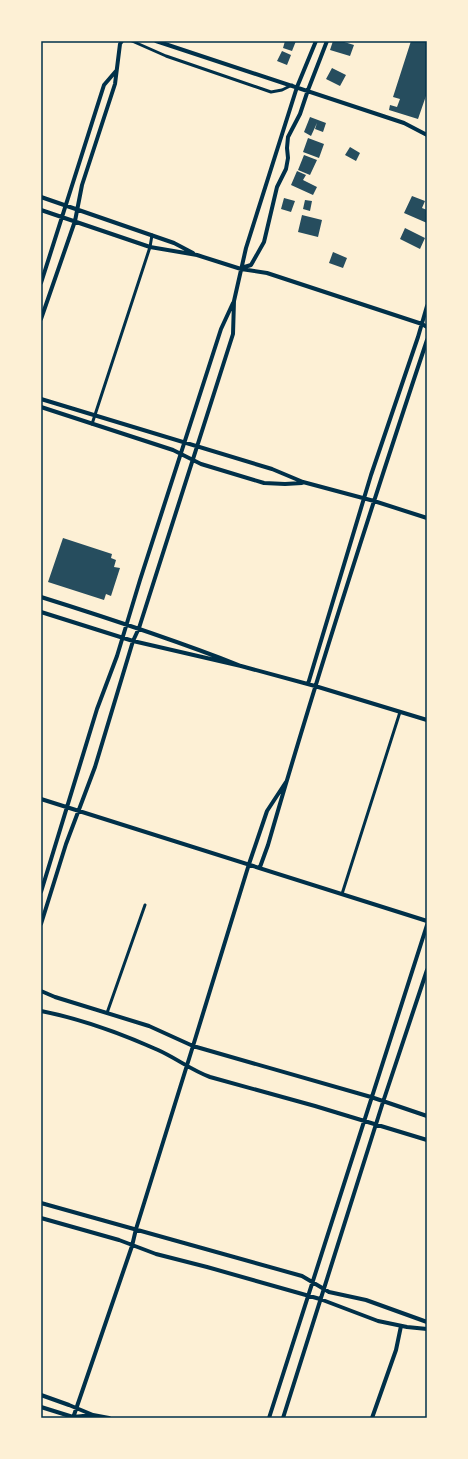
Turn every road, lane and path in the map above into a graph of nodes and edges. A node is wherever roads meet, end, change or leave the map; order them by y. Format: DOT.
graph roads {
  1 [pos="132,41"];
  2 [pos="156,41"];
  3 [pos="316,41"];
  4 [pos="328,41"];
  5 [pos="120,42"];
  6 [pos="116,71"];
  7 [pos="292,85"];
  8 [pos="297,87"];
  9 [pos="308,90"];
  10 [pos="427,135"];
  11 [pos="41,197"];
  12 [pos="66,206"];
  13 [pos="41,210"];
  14 [pos="77,210"];
  15 [pos="62,217"];
  16 [pos="74,221"];
  17 [pos="152,235"];
  18 [pos="150,247"];
  19 [pos="197,256"];
  20 [pos="241,269"];
  21 [pos="41,283"];
  22 [pos="234,301"];
  23 [pos="427,306"];
  24 [pos="41,319"];
  25 [pos="422,324"];
  26 [pos="427,327"];
  27 [pos="427,340"];
  28 [pos="41,399"];
  29 [pos="41,407"];
  30 [pos="95,415"];
  31 [pos="92,424"];
  32 [pos="185,442"];
  33 [pos="197,445"];
  34 [pos="180,454"];
  35 [pos="192,461"];
  36 [pos="303,482"];
  37 [pos="365,498"];
  38 [pos="374,501"];
  39 [pos="427,518"];
  40 [pos="41,597"];
  41 [pos="41,612"];
  42 [pos="127,624"];
  43 [pos="139,628"];
  44 [pos="123,638"];
  45 [pos="133,641"];
  46 [pos="241,666"];
  47 [pos="308,684"];
  48 [pos="315,686"];
  49 [pos="400,712"];
  50 [pos="427,720"];
  51 [pos="286,782"];
  52 [pos="41,799"];
  53 [pos="68,808"];
  54 [pos="79,811"];
  55 [pos="249,864"];
  56 [pos="260,867"];
  57 [pos="41,892"];
  58 [pos="342,894"];
  59 [pos="145,905"];
  60 [pos="427,920"];
  61 [pos="41,924"];
  62 [pos="427,925"];
  63 [pos="427,970"];
  64 [pos="41,991"];
  65 [pos="41,1011"];
  66 [pos="107,1013"];
  67 [pos="193,1046"];
  68 [pos="187,1066"];
  69 [pos="371,1097"];
  70 [pos="383,1102"];
  71 [pos="427,1116"];
  72 [pos="364,1121"];
  73 [pos="376,1124"];
  74 [pos="427,1140"];
  75 [pos="41,1202"];
  76 [pos="41,1218"];
  77 [pos="136,1229"];
  78 [pos="132,1246"];
  79 [pos="312,1282"];
  80 [pos="323,1288"];
  81 [pos="308,1296"];
  82 [pos="320,1299"];
  83 [pos="427,1322"];
  84 [pos="401,1326"];
  85 [pos="427,1330"];
  86 [pos="41,1395"];
  87 [pos="41,1407"];
  88 [pos="76,1408"];
  89 [pos="93,1415"];
  90 [pos="73,1418"];
  91 [pos="109,1418"];
  92 [pos="268,1418"];
  93 [pos="283,1418"];
  94 [pos="372,1418"];
  1 -- 7 [label="lane"];
  2 -- 7 [label="street"];
  3 -- 8 [label="street"];
  4 -- 9 [label="street"];
  5 -- 6 [label="street"];
  6 -- 12 [label="street"];
  6 -- 14 [label="street"];
  7 -- 8 [label="street"];
  8 -- 9 [label="street"];
  8 -- 20 [label="street"];
  9 -- 10 [label="street"];
  9 -- 20 [label="street"];
  11 -- 12 [label="street"];
  12 -- 14 [label="street"];
  12 -- 15 [label="street"];
  13 -- 15 [label="street"];
  14 -- 16 [label="street"];
  14 -- 17 [label="street"];
  15 -- 16 [label="street"];
  15 -- 21 [label="street"];
  16 -- 18 [label="street"];
  16 -- 24 [label="street"];
  17 -- 18 [label="lane"];
  17 -- 19 [label="street"];
  18 -- 19 [label="street"];
  18 -- 30 [label="lane"];
  19 -- 20 [label="street"];
  20 -- 22 [label="street"];
  20 -- 25 [label="street"];
  22 -- 32 [label="street"];
  22 -- 33 [label="street"];
  23 -- 25 [label="street"];
  25 -- 26 [label="street"];
  25 -- 37 [label="street"];
  27 -- 38 [label="street"];
  28 -- 30 [label="street"];
  29 -- 31 [label="street"];
  30 -- 31 [label="lane"];
  30 -- 32 [label="street"];
  31 -- 34 [label="street"];
  32 -- 33 [label="street"];
  32 -- 34 [label="street"];
  33 -- 35 [label="street"];
  33 -- 36 [label="street"];
  34 -- 35 [label="street"];
  34 -- 42 [label="street"];
  35 -- 36 [label="street"];
  35 -- 43 [label="street"];
  36 -- 37 [label="street"];
  37 -- 38 [label="street"];
  37 -- 47 [label="street"];
  38 -- 39 [label="street"];
  38 -- 48 [label="street"];
  40 -- 42 [label="street"];
  41 -- 44 [label="street"];
  42 -- 43 [label="street"];
  42 -- 44 [label="street"];
  43 -- 45 [label="street"];
  43 -- 46 [label="street"];
  44 -- 45 [label="street"];
  44 -- 53 [label="street"];
  45 -- 46 [label="street"];
  45 -- 54 [label="street"];
  46 -- 47 [label="street"];
  47 -- 48 [label="street"];
  48 -- 49 [label="street"];
  48 -- 51 [label="street"];
  49 -- 50 [label="street"];
  49 -- 58 [label="lane"];
  51 -- 55 [label="street"];
  51 -- 56 [label="street"];
  52 -- 53 [label="street"];
  53 -- 54 [label="street"];
  53 -- 57 [label="street"];
  54 -- 55 [label="street"];
  54 -- 61 [label="street"];
  55 -- 56 [label="street"];
  55 -- 67 [label="street"];
  56 -- 58 [label="street"];
  58 -- 60 [label="street"];
  59 -- 66 [label="lane"];
  62 -- 69 [label="street"];
  63 -- 70 [label="street"];
  64 -- 66 [label="street"];
  65 -- 68 [label="street"];
  66 -- 67 [label="street"];
  67 -- 68 [label="street"];
  67 -- 69 [label="street"];
  68 -- 72 [label="street"];
  68 -- 77 [label="street"];
  69 -- 70 [label="street"];
  69 -- 72 [label="street"];
  70 -- 71 [label="street"];
  70 -- 73 [label="street"];
  72 -- 73 [label="street"];
  72 -- 79 [label="street"];
  73 -- 74 [label="street"];
  73 -- 80 [label="street"];
  75 -- 77 [label="street"];
  76 -- 78 [label="street"];
  77 -- 78 [label="street"];
  77 -- 79 [label="street"];
  78 -- 81 [label="street"];
  78 -- 88 [label="street"];
  79 -- 80 [label="street"];
  79 -- 81 [label="street"];
  80 -- 82 [label="street"];
  80 -- 83 [label="street"];
  81 -- 82 [label="street"];
  81 -- 92 [label="street"];
  82 -- 84 [label="street"];
  82 -- 93 [label="street"];
  84 -- 85 [label="street"];
  84 -- 94 [label="street"];
  86 -- 88 [label="street"];
  87 -- 90 [label="street"];
  88 -- 89 [label="street"];
  88 -- 90 [label="street"];
  89 -- 90 [label="street"];
  89 -- 91 [label="street"];
}
